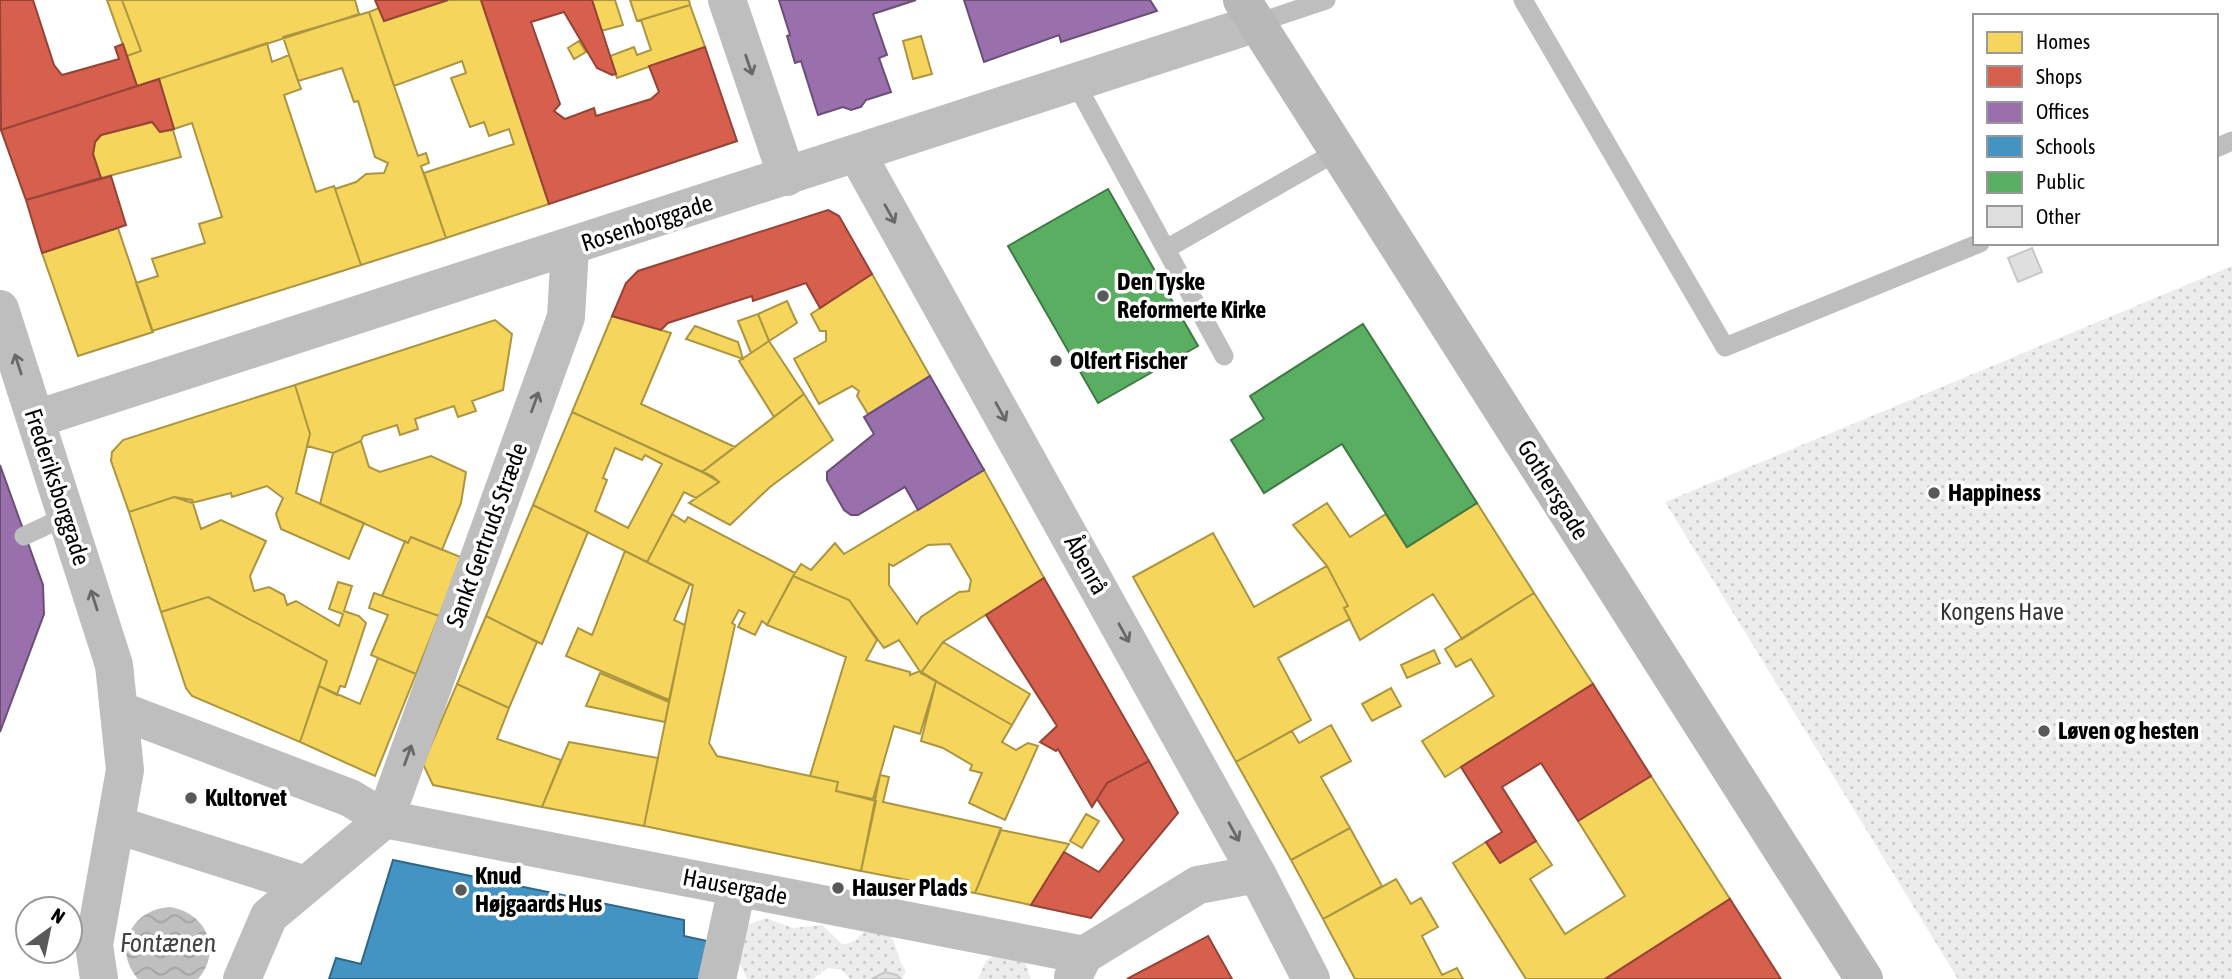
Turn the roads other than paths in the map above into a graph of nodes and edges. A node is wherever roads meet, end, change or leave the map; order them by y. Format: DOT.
graph roads {
  1 [pos="727,0"];
  2 [pos="1326,0"];
  3 [pos="1523,0"];
  4 [pos="1249,12"];
  5 [pos="1075,82"];
  6 [pos="1338,151"];
  7 [pos="857,154"];
  8 [pos="787,177"];
  9 [pos="1975,245"];
  10 [pos="570,248"];
  11 [pos="1166,249"];
  12 [pos="0,309"];
  13 [pos="1224,356"];
  14 [pos="36,419"];
  15 [pos="67,516"];
  16 [pos="24,536"];
  17 [pos="119,710"];
  18 [pos="385,819"];
  19 [pos="117,825"];
  20 [pos="1257,874"];
  21 [pos="306,885"];
  22 [pos="737,888"];
  23 [pos="1078,967"];
  24 [pos="99,979"];
  25 [pos="242,979"];
  26 [pos="717,979"];
  27 [pos="1311,979"];
  28 [pos="1864,979"];
  1 -- 8 [label="street, one-way"];
  2 -- 4 [label="lane"];
  3 -- 9 [label="lane"];
  4 -- 5 [label="street, Rosenborggade"];
  4 -- 6 [label="street, Gothersgade"];
  5 -- 7 [label="street, Rosenborggade"];
  5 -- 11 [label="lane"];
  6 -- 11 [label="lane"];
  6 -- 28 [label="street, Gothersgade"];
  7 -- 8 [label="street, Rosenborggade"];
  7 -- 20 [label="street, Åbenrå, one-way"];
  8 -- 10 [label="street, Rosenborggade"];
  10 -- 14 [label="street, Rosenborggade"];
  18 -- 10 [label="street, Sankt Gertruds Stræde, one-way"];
  11 -- 13 [label="lane"];
  14 -- 12 [label="street, Frederiksborggade, one-way"];
  14 -- 15 [label="street, Frederiksborggade"];
  15 -- 16 [label="lane"];
  17 -- 15 [label="street, Frederiksborggade, one-way"];
  17 -- 18 [label="street"];
  17 -- 19 [label="street"];
  18 -- 21 [label="street"];
  18 -- 22 [label="street, Hausergade"];
  19 -- 21 [label="street"];
  19 -- 24 [label="street"];
  20 -- 23 [label="street"];
  20 -- 27 [label="street, Åbenrå"];
  21 -- 25 [label="street"];
  22 -- 23 [label="street, Hausergade"];
  22 -- 26 [label="street"];
}
